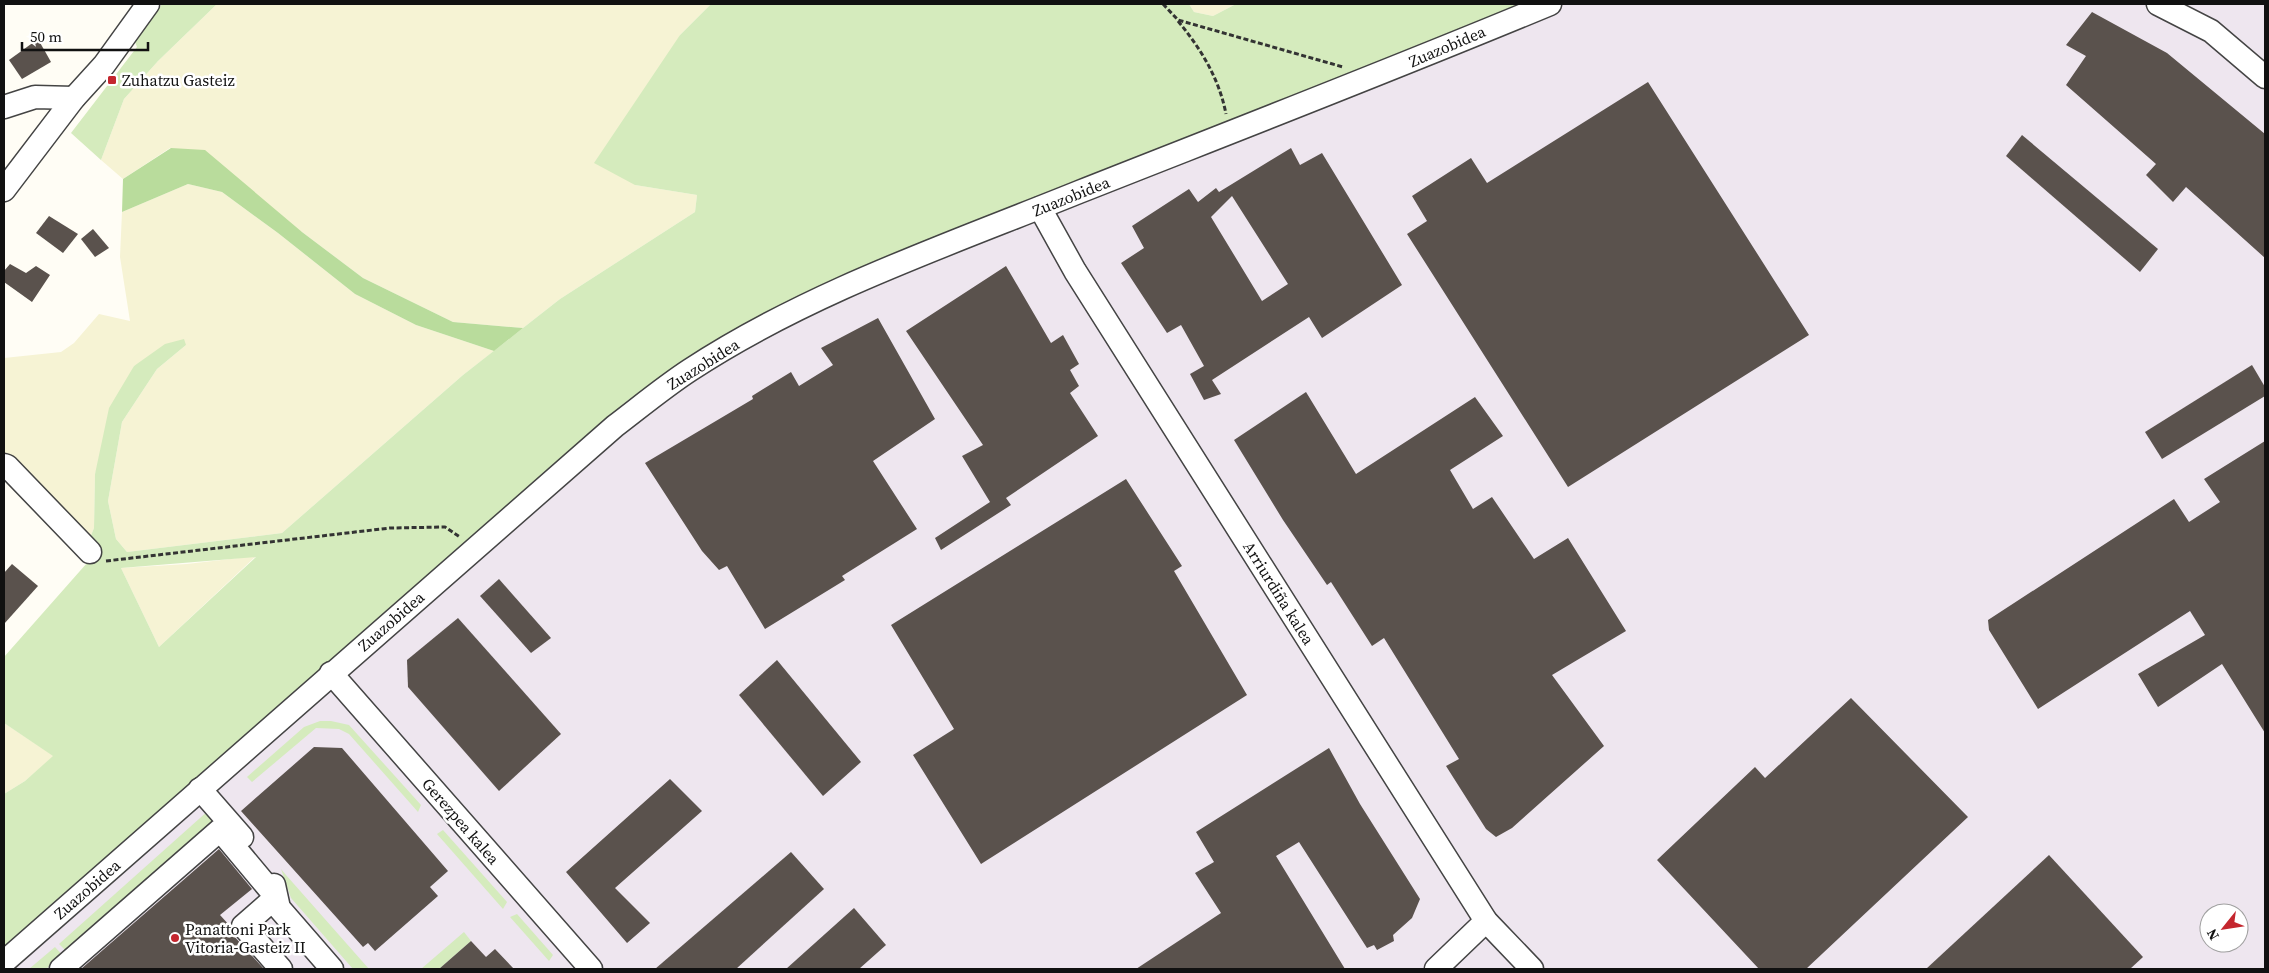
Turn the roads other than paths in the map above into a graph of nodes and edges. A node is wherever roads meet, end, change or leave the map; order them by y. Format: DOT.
graph roads {
  1 [pos="148,4"];
  2 [pos="1550,4"];
  3 [pos="2158,4"];
  4 [pos="2265,77"];
  5 [pos="74,98"];
  6 [pos="4,107"];
  7 [pos="4,190"];
  8 [pos="1040,208"];
  9 [pos="4,465"];
  10 [pos="90,552"];
  11 [pos="331,674"];
  12 [pos="200,789"];
  13 [pos="276,897"];
  14 [pos="1486,921"];
  15 [pos="4,962"];
  16 [pos="61,969"];
  17 [pos="281,969"];
  18 [pos="332,969"];
  19 [pos="592,969"];
  20 [pos="1436,969"];
  21 [pos="1532,969"];
  1 -- 5 [label="street"];
  2 -- 8 [label="street, Zuazobidea"];
  3 -- 4 [label="street"];
  5 -- 6 [label="street"];
  5 -- 7 [label="street"];
  8 -- 11 [label="street, Zuazobidea"];
  8 -- 14 [label="street, Arriurdiña kalea"];
  9 -- 10 [label="street"];
  11 -- 12 [label="street, Zuazobidea"];
  11 -- 19 [label="street, Gerezpea kalea"];
  12 -- 13 [label="street"];
  12 -- 15 [label="street, Zuazobidea"];
  13 -- 16 [label="street"];
  13 -- 17 [label="street"];
  13 -- 18 [label="street"];
  14 -- 20 [label="street"];
  14 -- 21 [label="street, Arriurdiña kalea"];
}
